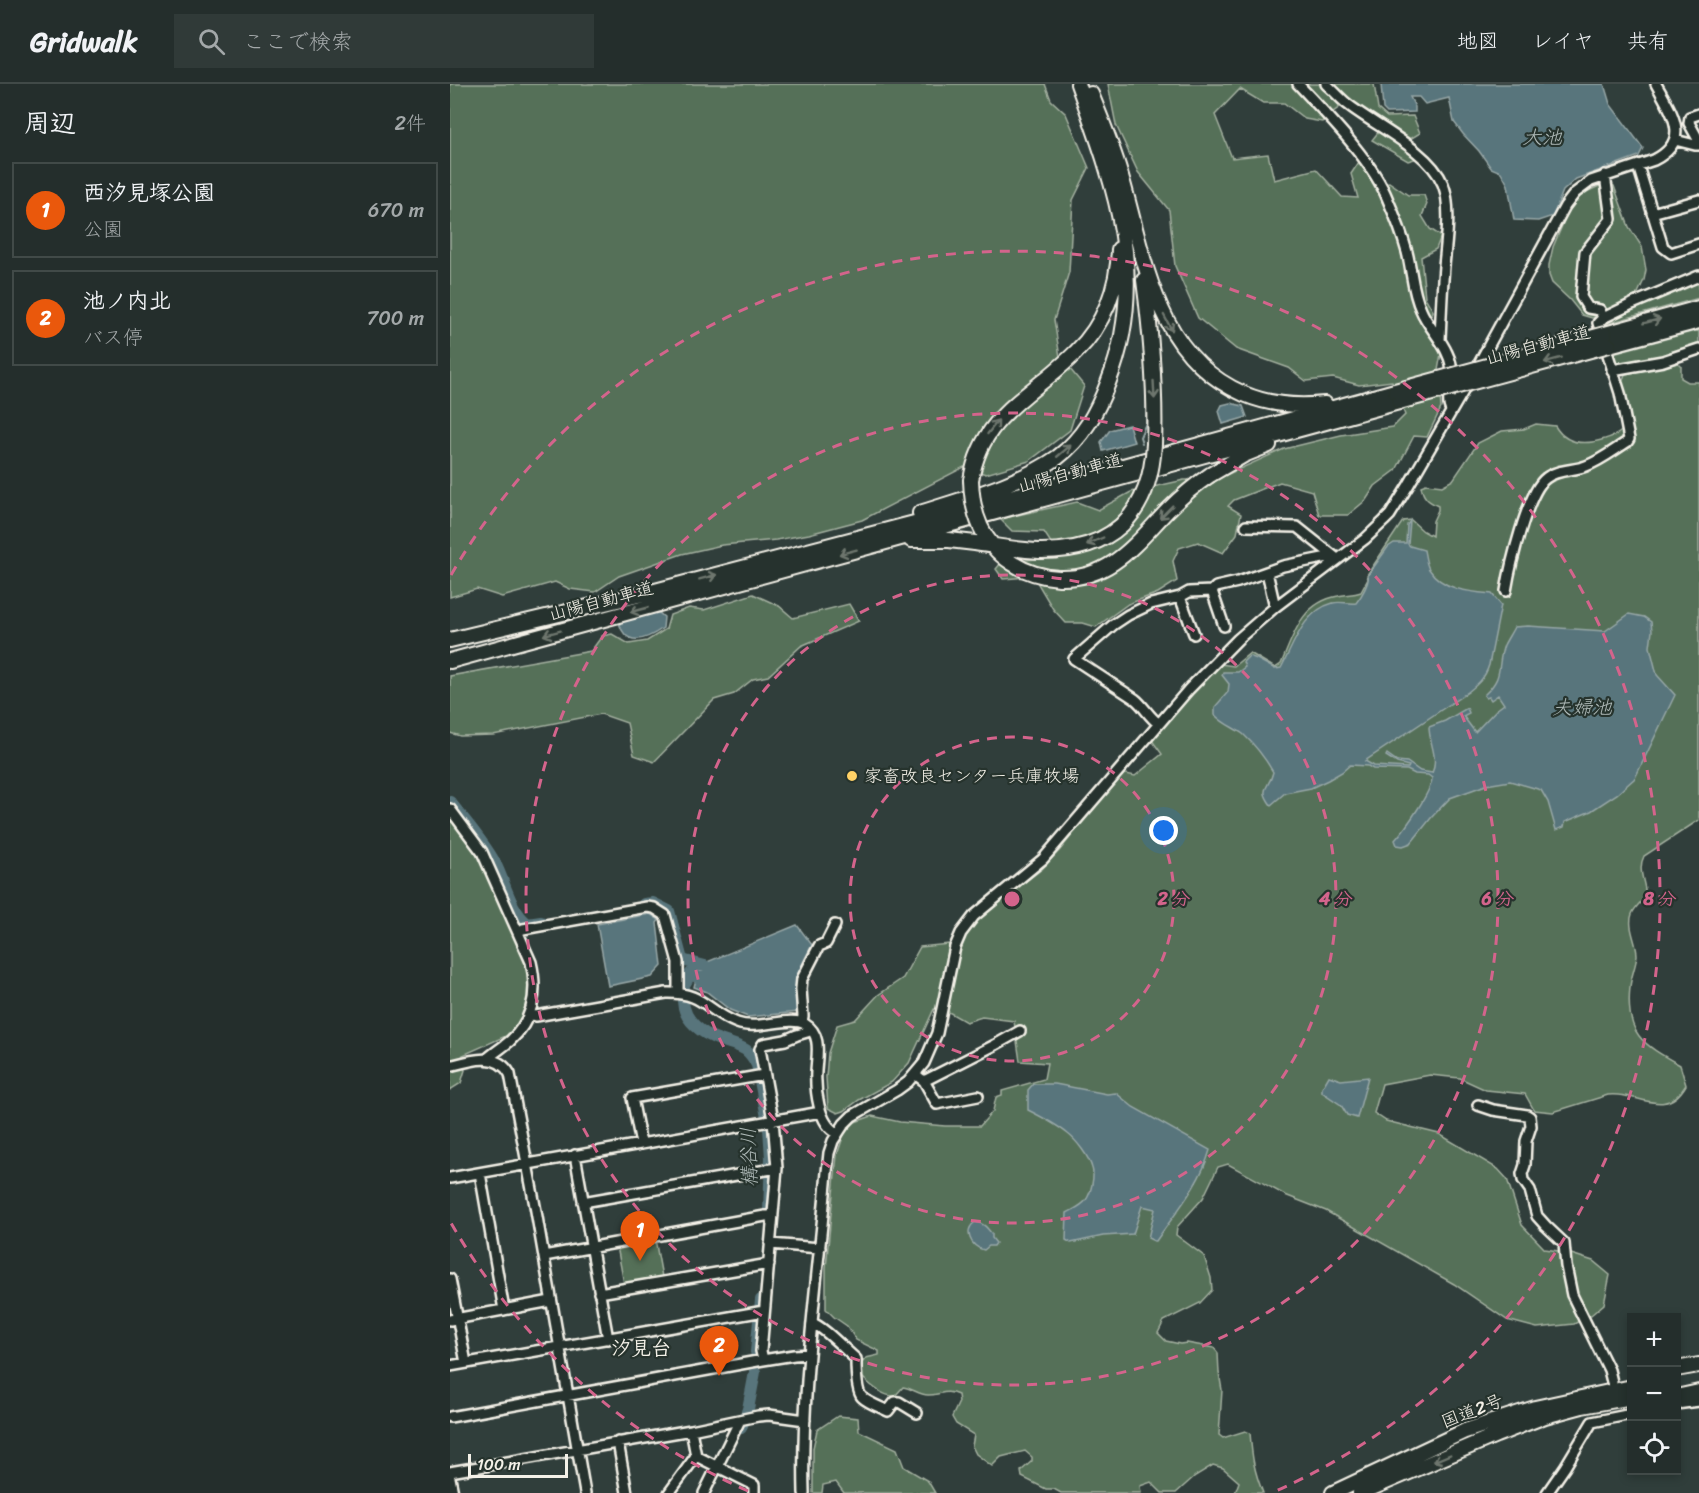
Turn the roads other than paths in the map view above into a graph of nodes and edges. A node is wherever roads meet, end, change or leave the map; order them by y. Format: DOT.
graph roads {
  1 [pos="1078,84"];
  2 [pos="1086,84"];
  3 [pos="1298,84"];
  4 [pos="1326,84"];
  5 [pos="1656,84"];
  6 [pos="1699,114"];
  7 [pos="1675,140"];
  8 [pos="1699,143"];
  9 [pos="1638,166"];
  10 [pos="1605,175"];
  11 [pos="1116,199"];
  12 [pos="1699,200"];
  13 [pos="1652,213"];
  14 [pos="1134,228"];
  15 [pos="1699,244"];
  16 [pos="1699,276"];
  17 [pos="1699,308"];
  18 [pos="1603,318"];
  19 [pos="1699,321"];
  20 [pos="1607,339"];
  21 [pos="1440,340"];
  22 [pos="1699,349"];
  23 [pos="1612,370"];
  24 [pos="1397,397"];
  25 [pos="1374,398"];
  26 [pos="1451,410"];
  27 [pos="1350,416"];
  28 [pos="1246,526"];
  29 [pos="895,539"];
  30 [pos="815,549"];
  31 [pos="1335,558"];
  32 [pos="1267,572"];
  33 [pos="1212,591"];
  34 [pos="1506,591"];
  35 [pos="1180,597"];
  36 [pos="1275,607"];
  37 [pos="1224,626"];
  38 [pos="1194,634"];
  39 [pos="450,640"];
  40 [pos="450,661"];
  41 [pos="1159,724"];
  42 [pos="450,809"];
  43 [pos="836,925"];
  44 [pos="518,932"];
  45 [pos="678,993"];
  46 [pos="530,1014"];
  47 [pos="802,1022"];
  48 [pos="810,1029"];
  49 [pos="1020,1031"];
  50 [pos="488,1058"];
  51 [pos="450,1066"];
  52 [pos="760,1075"];
  53 [pos="920,1078"];
  54 [pos="978,1096"];
  55 [pos="1478,1105"];
  56 [pos="821,1112"];
  57 [pos="769,1120"];
  58 [pos="837,1133"];
  59 [pos="641,1144"];
  60 [pos="575,1155"];
  61 [pos="527,1164"];
  62 [pos="773,1168"];
  63 [pos="480,1173"];
  64 [pos="450,1178"];
  65 [pos="583,1202"];
  66 [pos="770,1216"];
  67 [pos="770,1244"];
  68 [pos="591,1247"];
  69 [pos="820,1248"];
  70 [pos="544,1256"];
  71 [pos="766,1264"];
  72 [pos="450,1280"];
  73 [pos="599,1293"];
  74 [pos="551,1301"];
  75 [pos="504,1310"];
  76 [pos="761,1311"];
  77 [pos="454,1319"];
  78 [pos="813,1323"];
  79 [pos="608,1339"];
  80 [pos="560,1347"];
  81 [pos="809,1354"];
  82 [pos="762,1360"];
  83 [pos="466,1363"];
  84 [pos="1699,1365"];
  85 [pos="450,1366"];
  86 [pos="1681,1368"];
  87 [pos="1699,1374"];
  88 [pos="1681,1377"];
  89 [pos="1627,1379"];
  90 [pos="1612,1382"];
  91 [pos="1699,1384"];
  92 [pos="1681,1387"];
  93 [pos="1627,1388"];
  94 [pos="1699,1392"];
  95 [pos="568,1395"];
  96 [pos="1681,1396"];
  97 [pos="1627,1398"];
  98 [pos="1699,1401"];
  99 [pos="1681,1403"];
  100 [pos="1627,1406"];
  101 [pos="917,1413"];
  102 [pos="1627,1415"];
  103 [pos="450,1417"];
  104 [pos="744,1419"];
  105 [pos="806,1420"];
  106 [pos="691,1430"];
  107 [pos="1465,1431"];
  108 [pos="1496,1435"];
  109 [pos="618,1442"];
  110 [pos="579,1449"];
  111 [pos="696,1456"];
  112 [pos="720,1467"];
  113 [pos="450,1472"];
  114 [pos="450,1478"];
  115 [pos="1335,1492"];
  116 [pos="453,1493"];
  117 [pos="585,1493"];
  118 [pos="627,1493"];
  119 [pos="669,1493"];
  120 [pos="704,1493"];
  121 [pos="754,1493"];
  122 [pos="804,1493"];
  123 [pos="1360,1493"];
  124 [pos="1547,1493"];
  1 -- 11 [label="highway"];
  2 -- 14 [label="highway"];
  3 -- 21 [label="street"];
  4 -- 21 [label="street"];
  5 -- 7 [label="street"];
  6 -- 8 [label="street"];
  7 -- 8 [label="street"];
  7 -- 9 [label="street"];
  9 -- 10 [label="street"];
  9 -- 13 [label="street"];
  10 -- 18 [label="street"];
  10 -- 26 [label="street"];
  27 -- 11 [label="highway, one-way, bridge"];
  30 -- 11 [label="highway, one-way"];
  12 -- 13 [label="street"];
  13 -- 15 [label="street"];
  14 -- 25 [label="highway, one-way"];
  14 -- 29 [label="highway, one-way, bridge"];
  16 -- 18 [label="street"];
  20 -- 17 [label="highway, 山陽自動車道, one-way"];
  18 -- 23 [label="street"];
  19 -- 20 [label="highway, 山陽自動車道"];
  20 -- 24 [label="highway, 山陽自動車道, bridge"];
  21 -- 26 [label="street"];
  22 -- 23 [label="street"];
  23 -- 34 [label="street"];
  24 -- 25 [label="highway, 山陽自動車道"];
  24 -- 27 [label="highway, 山陽自動車道"];
  25 -- 30 [label="highway, 山陽自動車道"];
  26 -- 31 [label="street"];
  27 -- 29 [label="highway, 山陽自動車道"];
  28 -- 31 [label="street"];
  29 -- 40 [label="highway, 山陽自動車道, one-way"];
  39 -- 30 [label="highway, 山陽自動車道, one-way"];
  31 -- 32 [label="street"];
  31 -- 36 [label="street"];
  32 -- 33 [label="street"];
  32 -- 36 [label="street"];
  33 -- 35 [label="street"];
  33 -- 37 [label="street"];
  35 -- 38 [label="street"];
  35 -- 41 [label="street"];
  36 -- 41 [label="street"];
  41 -- 53 [label="street"];
  42 -- 44 [label="street"];
  43 -- 47 [label="street"];
  44 -- 45 [label="street"];
  44 -- 46 [label="street"];
  45 -- 46 [label="street"];
  45 -- 47 [label="street"];
  46 -- 50 [label="street"];
  47 -- 48 [label="street"];
  48 -- 52 [label="street"];
  48 -- 56 [label="street"];
  49 -- 53 [label="street"];
  50 -- 51 [label="street"];
  50 -- 61 [label="street"];
  52 -- 57 [label="street"];
  52 -- 59 [label="street"];
  53 -- 54 [label="street"];
  53 -- 58 [label="street"];
  55 -- 90 [label="street"];
  56 -- 57 [label="street"];
  56 -- 58 [label="street"];
  57 -- 59 [label="street"];
  57 -- 62 [label="street"];
  58 -- 69 [label="street"];
  59 -- 60 [label="street"];
  60 -- 61 [label="street"];
  60 -- 65 [label="street"];
  61 -- 63 [label="street"];
  61 -- 70 [label="street"];
  62 -- 65 [label="street"];
  62 -- 66 [label="street"];
  63 -- 64 [label="street"];
  63 -- 75 [label="street"];
  65 -- 68 [label="street"];
  66 -- 67 [label="street"];
  66 -- 68 [label="street"];
  67 -- 69 [label="street"];
  67 -- 71 [label="street"];
  68 -- 70 [label="street"];
  68 -- 73 [label="street"];
  69 -- 78 [label="street"];
  70 -- 74 [label="street"];
  71 -- 73 [label="street"];
  71 -- 76 [label="street"];
  72 -- 77 [label="street"];
  73 -- 79 [label="street"];
  74 -- 75 [label="street"];
  74 -- 80 [label="street"];
  75 -- 77 [label="street"];
  76 -- 79 [label="street"];
  76 -- 82 [label="street"];
  77 -- 83 [label="street"];
  78 -- 81 [label="street"];
  78 -- 101 [label="street"];
  79 -- 80 [label="street"];
  80 -- 83 [label="street"];
  80 -- 95 [label="street"];
  81 -- 82 [label="street"];
  81 -- 105 [label="street"];
  82 -- 95 [label="street"];
  83 -- 85 [label="street"];
  84 -- 86 [label="highway"];
  87 -- 88 [label="highway"];
  89 -- 90 [label="highway"];
  90 -- 107 [label="highway"];
  91 -- 92 [label="highway"];
  93 -- 107 [label="highway, 国道2号"];
  94 -- 96 [label="highway"];
  95 -- 103 [label="street"];
  95 -- 110 [label="street"];
  97 -- 108 [label="highway, 国道2号"];
  98 -- 99 [label="street"];
  100 -- 108 [label="highway"];
  102 -- 124 [label="street"];
  104 -- 105 [label="street"];
  104 -- 106 [label="street"];
  104 -- 112 [label="street"];
  105 -- 122 [label="street"];
  106 -- 109 [label="street"];
  106 -- 111 [label="street"];
  107 -- 115 [label="highway, 国道2号"];
  108 -- 123 [label="highway, 国道2号, one-way"];
  109 -- 110 [label="street"];
  109 -- 118 [label="street"];
  110 -- 113 [label="street"];
  110 -- 117 [label="street"];
  111 -- 112 [label="street"];
  111 -- 119 [label="street"];
  112 -- 120 [label="street"];
  112 -- 121 [label="street"];
  114 -- 116 [label="street"];
}
